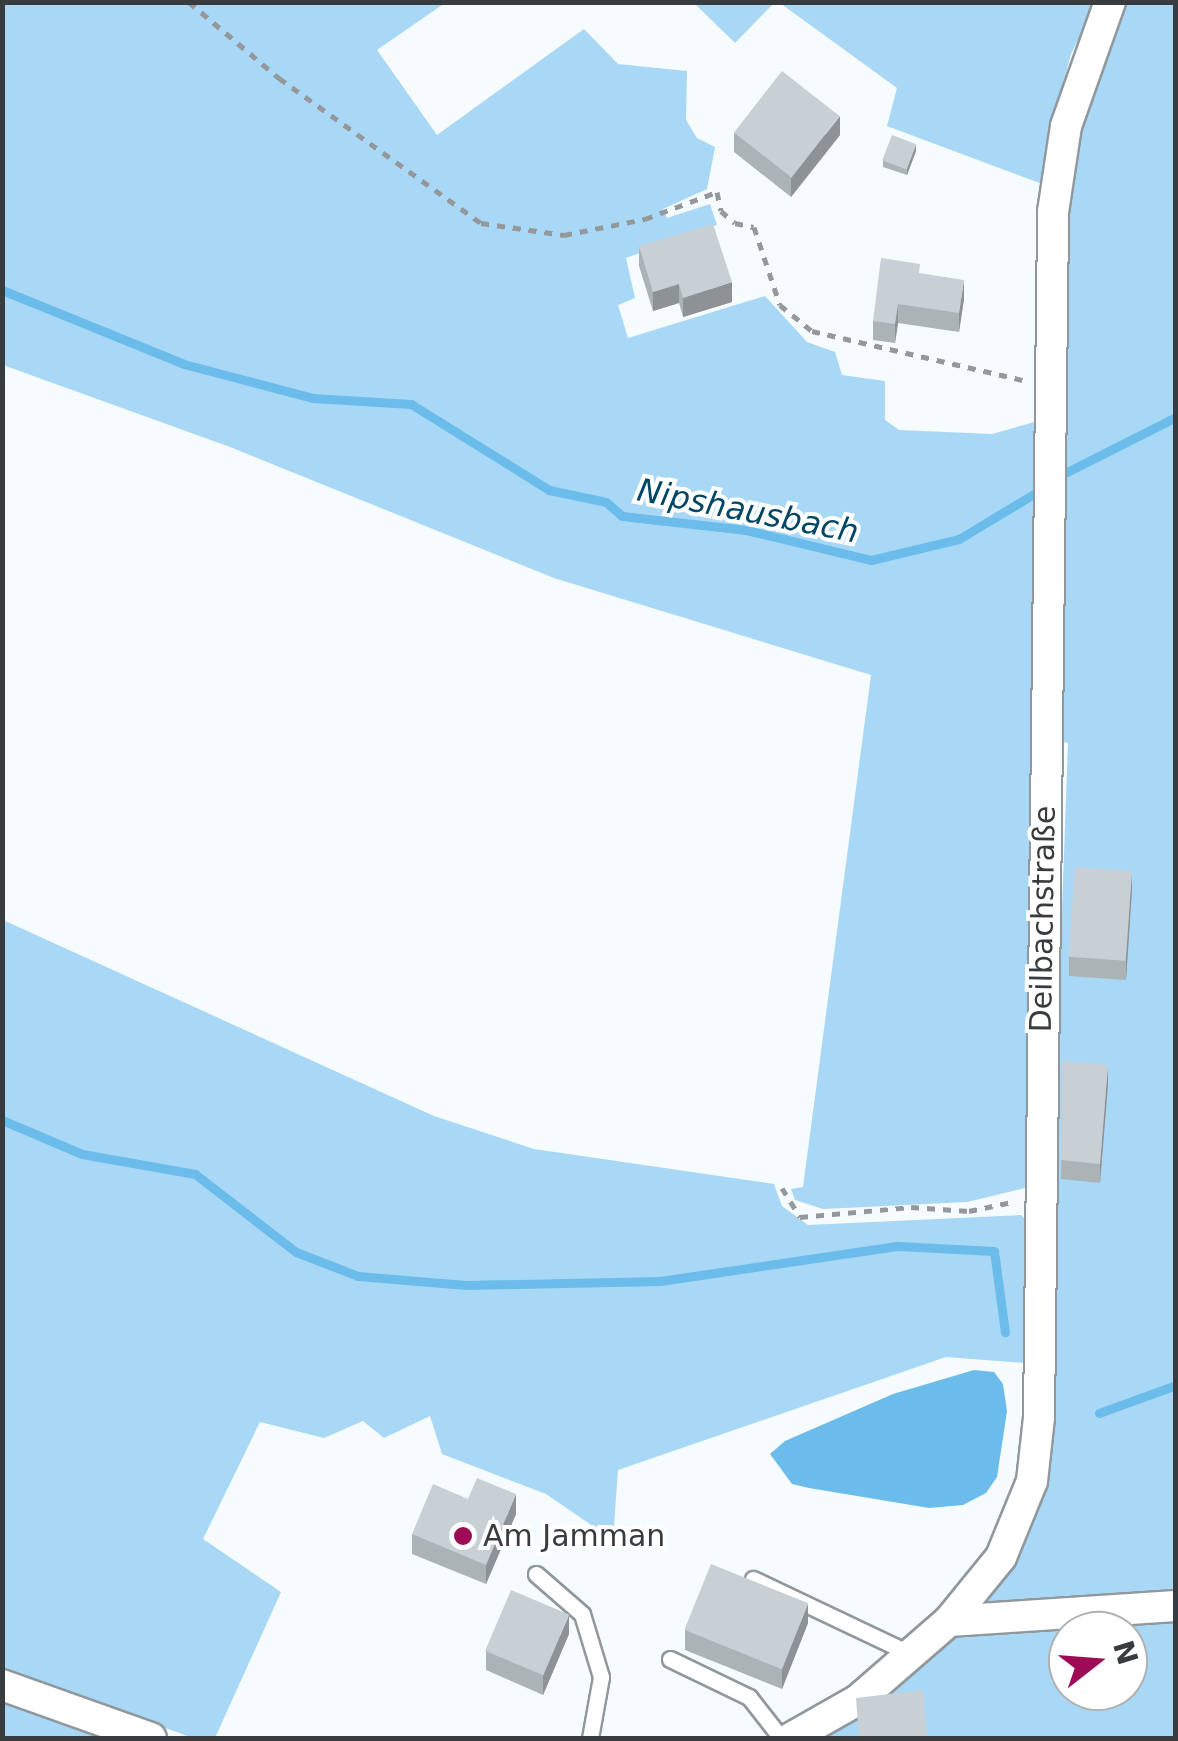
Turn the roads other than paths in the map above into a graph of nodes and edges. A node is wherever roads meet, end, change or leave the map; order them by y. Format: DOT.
graph roads {
  1 [pos="1110,2"];
  2 [pos="536,1574"];
  3 [pos="753,1579"];
  4 [pos="1176,1606"];
  5 [pos="949,1620"];
  6 [pos="911,1654"];
  7 [pos="670,1658"];
  8 [pos="2,1685"];
  9 [pos="151,1738"];
  10 [pos="590,1738"];
  11 [pos="781,1738"];
  12 [pos="790,1738"];
  1 -- 5 [label="street, Deilbachstraße"];
  2 -- 10 [label="lane"];
  3 -- 6 [label="lane"];
  4 -- 5 [label="street"];
  5 -- 6 [label="street, Deilbachstraße"];
  6 -- 12 [label="street, Deilbachstraße"];
  7 -- 11 [label="lane"];
  8 -- 9 [label="street"];
}
